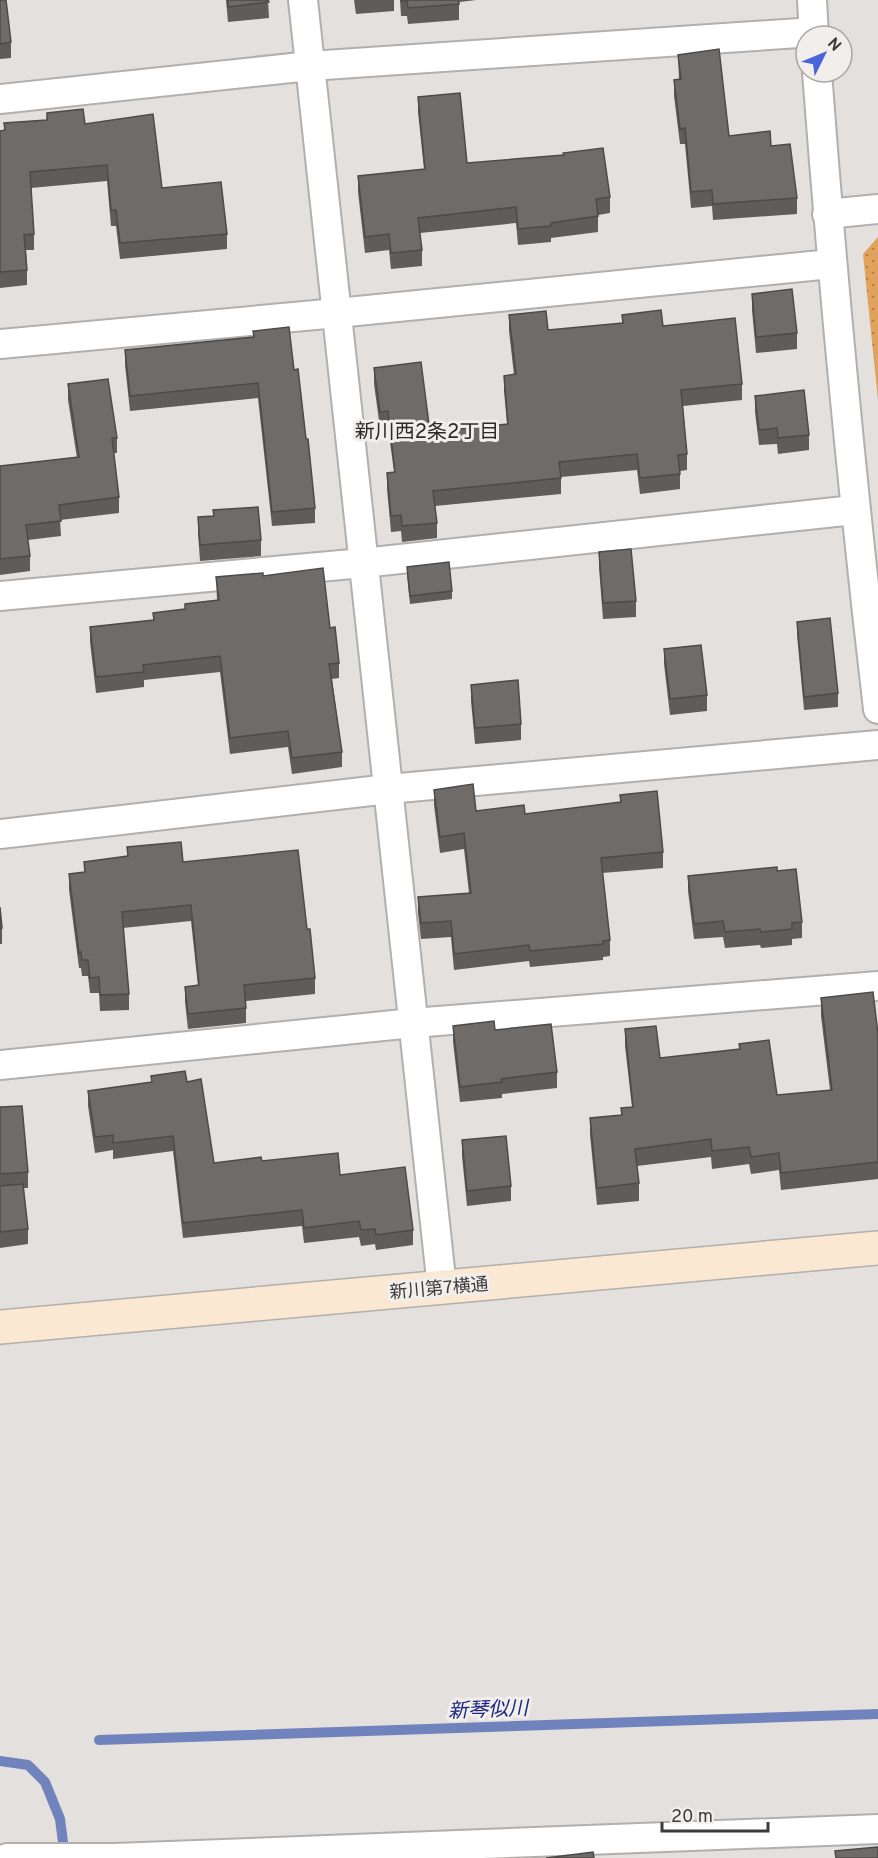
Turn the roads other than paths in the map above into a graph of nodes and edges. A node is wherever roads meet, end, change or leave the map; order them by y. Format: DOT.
graph roads {
  1 [pos="303,0"];
  2 [pos="812,0"];
  3 [pos="813,24"];
  4 [pos="794,35"];
  5 [pos="310,66"];
  6 [pos="818,84"];
  7 [pos="0,99"];
  8 [pos="878,209"];
  9 [pos="827,214"];
  10 [pos="831,264"];
  11 [pos="337,313"];
  12 [pos="0,344"];
  13 [pos="854,510"];
  14 [pos="363,562"];
  15 [pos="0,596"];
  16 [pos="878,709"];
  17 [pos="878,745"];
  18 [pos="388,789"];
  19 [pos="0,834"];
  20 [pos="878,986"];
  21 [pos="413,1023"];
  22 [pos="0,1065"];
  23 [pos="878,1248"];
  24 [pos="442,1288"];
  25 [pos="0,1327"];
  26 [pos="878,1829"];
  27 [pos="680,1847"];
  28 [pos="54,1857"];
  29 [pos="7,1858"];
  30 [pos="115,1858"];
  1 -- 5 [label="street"];
  2 -- 3 [label="street"];
  4 -- 5 [label="street"];
  5 -- 7 [label="street"];
  5 -- 11 [label="street"];
  6 -- 9 [label="street"];
  8 -- 9 [label="street"];
  9 -- 10 [label="street"];
  10 -- 11 [label="street"];
  10 -- 13 [label="street"];
  11 -- 12 [label="street"];
  11 -- 14 [label="street"];
  13 -- 14 [label="street"];
  13 -- 16 [label="street"];
  14 -- 15 [label="street"];
  14 -- 18 [label="street"];
  17 -- 18 [label="street"];
  18 -- 19 [label="street"];
  18 -- 21 [label="street"];
  20 -- 21 [label="street"];
  21 -- 22 [label="street"];
  21 -- 24 [label="street"];
  23 -- 24 [label="street, 新川第7横通"];
  24 -- 25 [label="street, 新川第7横通"];
  26 -- 27 [label="street"];
  27 -- 30 [label="street"];
  28 -- 29 [label="street"];
  28 -- 30 [label="street"];
}
